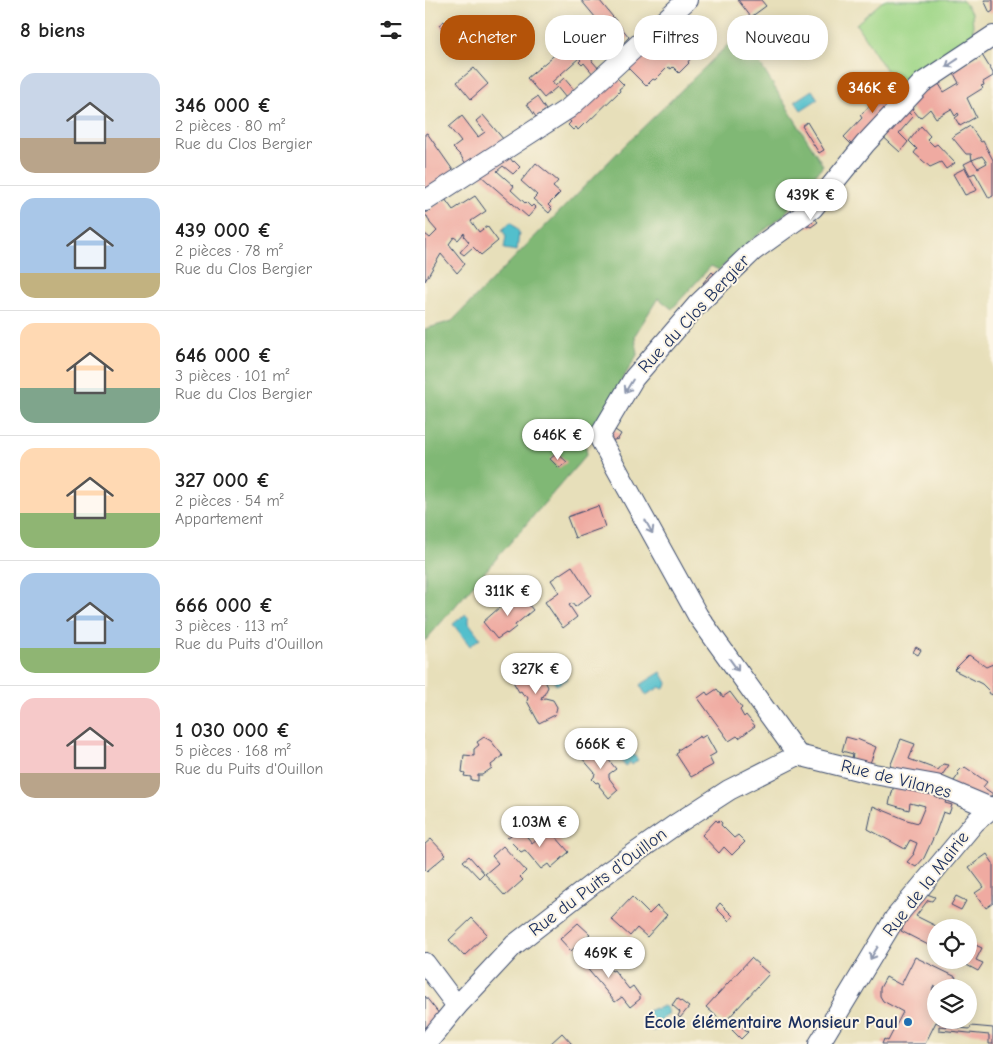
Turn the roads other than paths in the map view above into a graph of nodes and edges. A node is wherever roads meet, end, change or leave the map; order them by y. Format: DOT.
graph roads {
  1 [pos="687,0"];
  2 [pos="993,36"];
  3 [pos="425,201"];
  4 [pos="798,755"];
  5 [pos="992,808"];
  6 [pos="425,963"];
  7 [pos="457,1006"];
  8 [pos="426,1044"];
  9 [pos="819,1044"];
  1 -- 3 [label="street"];
  2 -- 4 [label="street, Rue du Clos Bergier, one-way"];
  4 -- 5 [label="street, Rue de Vilanes"];
  4 -- 7 [label="street, Rue du Puits d'Ouillon"];
  5 -- 9 [label="street, Rue de la Mairie, one-way"];
  6 -- 7 [label="street"];
  7 -- 8 [label="street, Rue du Puits d'Ouillon"];
}
